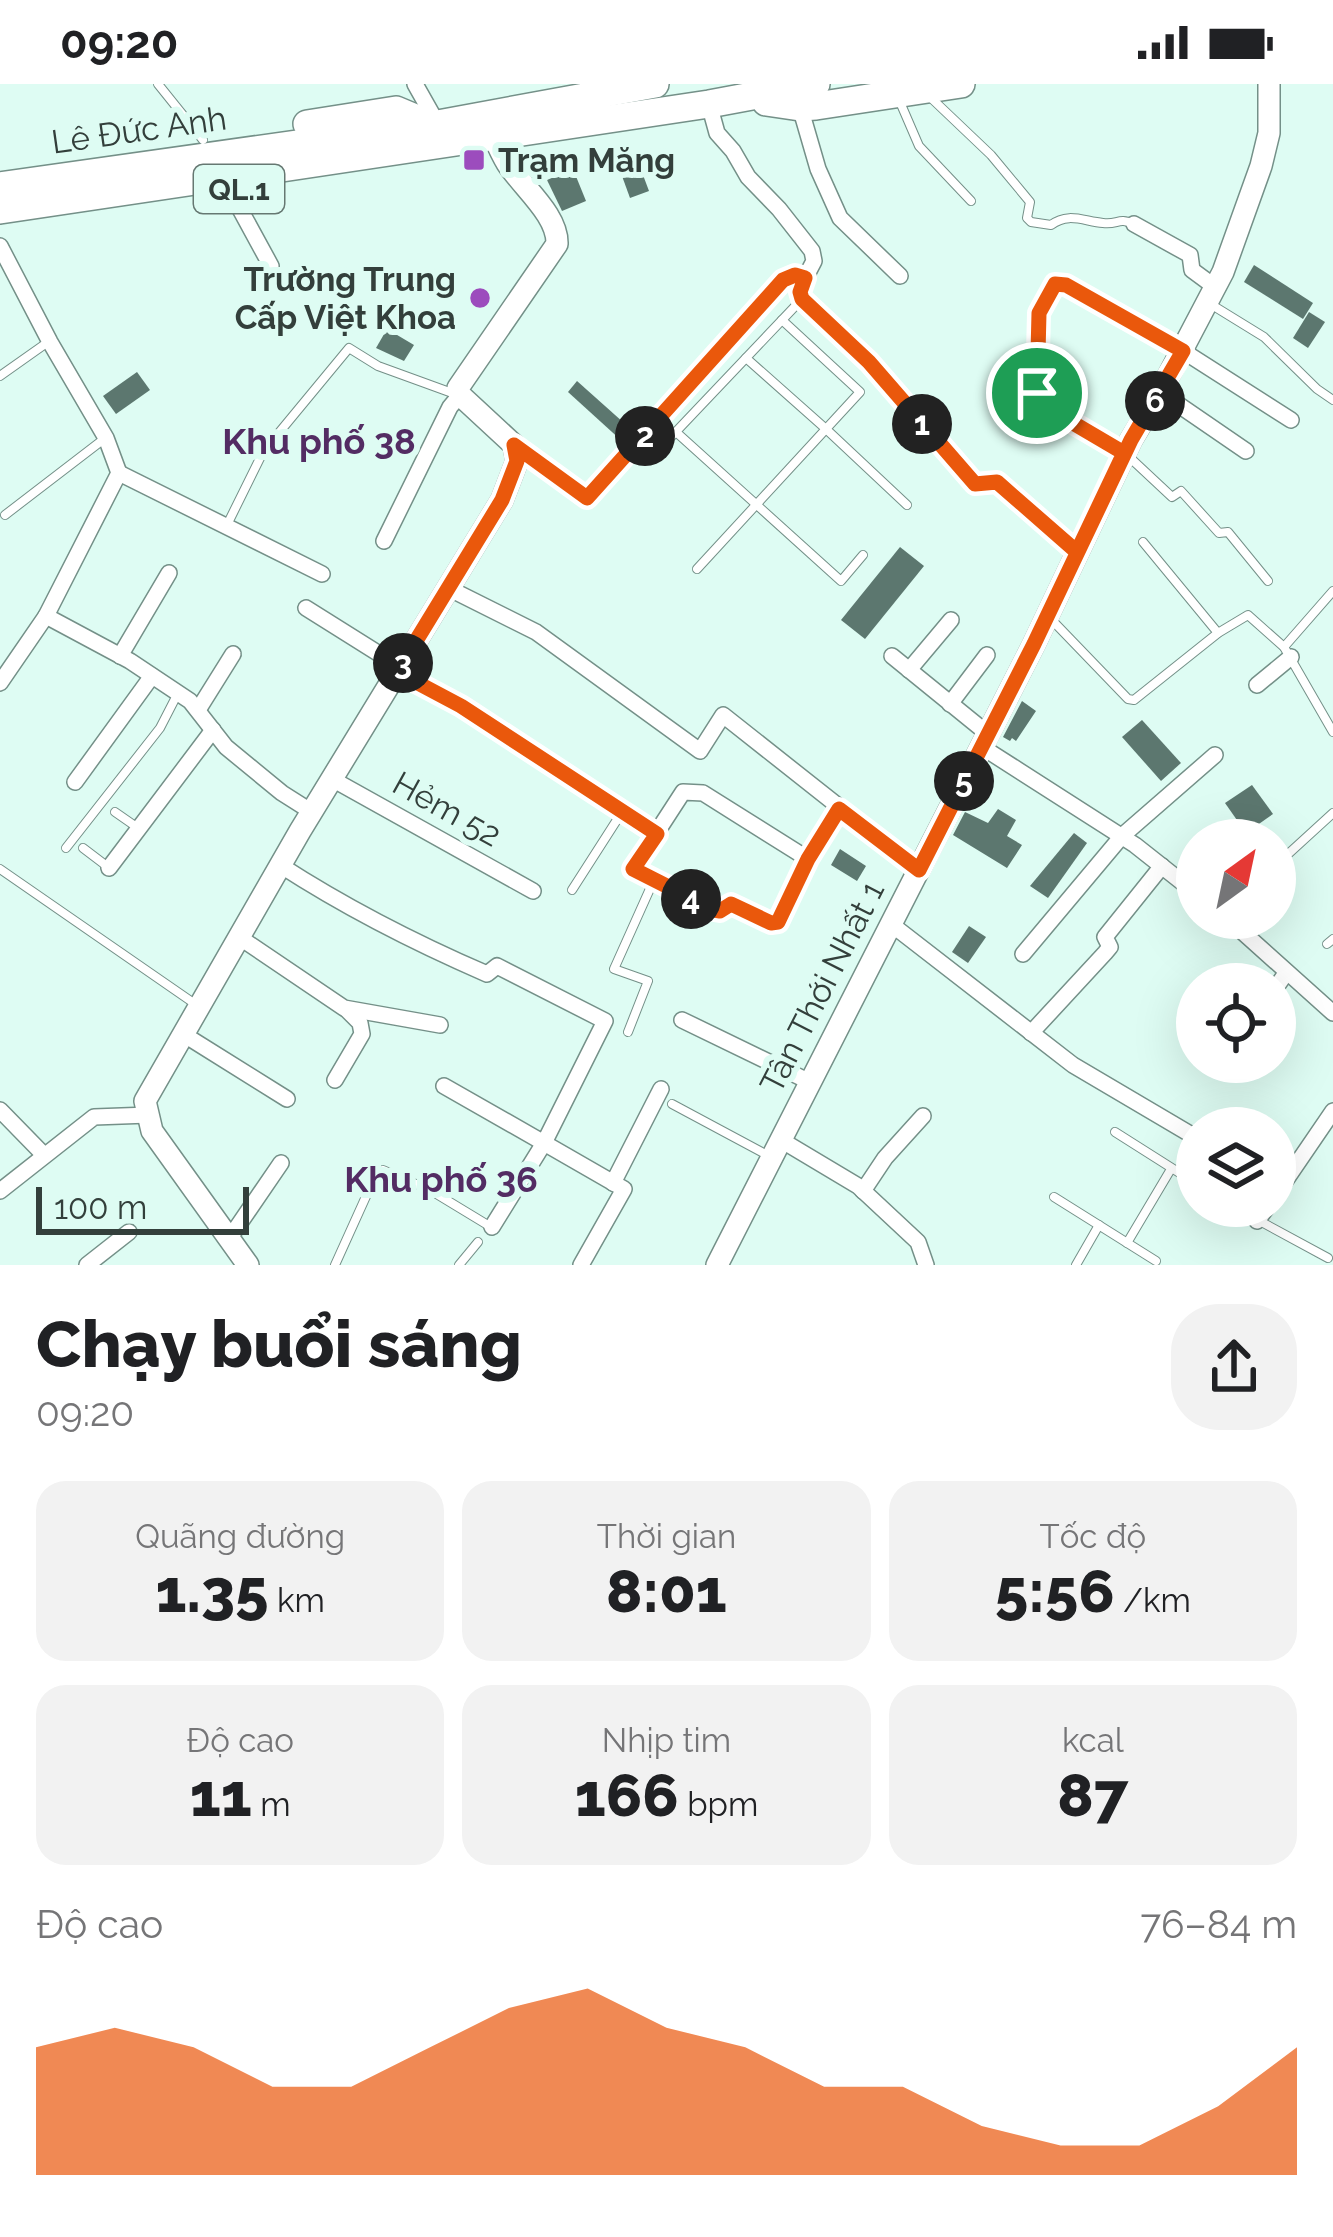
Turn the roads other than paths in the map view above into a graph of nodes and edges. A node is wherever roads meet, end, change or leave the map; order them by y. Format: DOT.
graph roads {
  1 [pos="158,84"];
  2 [pos="415,84"];
  3 [pos="655,84"];
  4 [pos="962,84"];
  5 [pos="1269,84"];
  6 [pos="910,93"];
  7 [pos="808,96"];
  8 [pos="709,104"];
  9 [pos="434,124"];
  10 [pos="484,139"];
  11 [pos="203,140"];
  12 [pos="65,169"];
  13 [pos="0,172"];
  14 [pos="0,186"];
  15 [pos="235,190"];
  16 [pos="971,201"];
  17 [pos="0,211"];
  18 [pos="1134,224"];
  19 [pos="0,226"];
  20 [pos="0,246"];
  21 [pos="271,266"];
  22 [pos="900,276"];
  23 [pos="805,278"];
  24 [pos="1212,295"];
  25 [pos="802,299"];
  26 [pos="782,320"];
  27 [pos="50,342"];
  28 [pos="1183,351"];
  29 [pos="746,358"];
  30 [pos="0,376"];
  31 [pos="1160,392"];
  32 [pos="460,395"];
  33 [pos="1333,400"];
  34 [pos="1291,420"];
  35 [pos="826,428"];
  36 [pos="676,432"];
  37 [pos="106,438"];
  38 [pos="514,445"];
  39 [pos="1246,451"];
  40 [pos="1124,453"];
  41 [pos="650,459"];
  42 [pos="118,473"];
  43 [pos="756,505"];
  44 [pos="907,505"];
  45 [pos="5,515"];
  46 [pos="226,527"];
  47 [pos="384,541"];
  48 [pos="1143,542"];
  49 [pos="1077,552"];
  50 [pos="863,555"];
  51 [pos="698,568"];
  52 [pos="170,573"];
  53 [pos="322,574"];
  54 [pos="1268,581"];
  55 [pos="448,588"];
  56 [pos="1333,591"];
  57 [pos="306,608"];
  58 [pos="1047,615"];
  59 [pos="46,616"];
  60 [pos="951,620"];
  61 [pos="1218,633"];
  62 [pos="1288,652"];
  63 [pos="233,654"];
  64 [pos="120,656"];
  65 [pos="892,656"];
  66 [pos="987,656"];
  67 [pos="399,670"];
  68 [pos="909,670"];
  69 [pos="152,676"];
  70 [pos="0,683"];
  71 [pos="1258,685"];
  72 [pos="177,694"];
  73 [pos="950,704"];
  74 [pos="198,710"];
  75 [pos="213,730"];
  76 [pos="1333,732"];
  77 [pos="985,741"];
  78 [pos="1215,755"];
  79 [pos="332,779"];
  80 [pos="75,782"];
  81 [pos="839,809"];
  82 [pos="622,811"];
  83 [pos="115,812"];
  84 [pos="311,812"];
  85 [pos="1333,813"];
  86 [pos="140,829"];
  87 [pos="657,834"];
  88 [pos="1122,836"];
  89 [pos="1296,847"];
  90 [pos="66,848"];
  91 [pos="83,848"];
  92 [pos="808,859"];
  93 [pos="280,866"];
  94 [pos="1162,866"];
  95 [pos="109,868"];
  96 [pos="0,869"];
  97 [pos="919,870"];
  98 [pos="1176,877"];
  99 [pos="654,881"];
  100 [pos="572,890"];
  101 [pos="533,891"];
  102 [pos="891,924"];
  103 [pos="239,937"];
  104 [pos="1250,939"];
  105 [pos="1023,954"];
  106 [pos="1275,963"];
  107 [pos="1296,982"];
  108 [pos="199,1007"];
  109 [pos="344,1008"];
  110 [pos="1333,1013"];
  111 [pos="682,1020"];
  112 [pos="440,1025"];
  113 [pos="628,1032"];
  114 [pos="1031,1033"];
  115 [pos="183,1034"];
  116 [pos="335,1080"];
  117 [pos="810,1082"];
  118 [pos="444,1086"];
  119 [pos="662,1089"];
  120 [pos="287,1099"];
  121 [pos="672,1104"];
  122 [pos="0,1110"];
  123 [pos="1333,1111"];
  124 [pos="148,1115"];
  125 [pos="922,1115"];
  126 [pos="1176,1126"];
  127 [pos="1115,1132"];
  128 [pos="544,1143"];
  129 [pos="776,1149"];
  130 [pos="44,1155"];
  131 [pos="281,1163"];
  132 [pos="1296,1165"];
  133 [pos="1172,1169"];
  134 [pos="383,1170"];
  135 [pos="1176,1171"];
  136 [pos="614,1183"];
  137 [pos="0,1191"];
  138 [pos="863,1191"];
  139 [pos="368,1192"];
  140 [pos="1054,1197"];
  141 [pos="1099,1225"];
  142 [pos="492,1227"];
  143 [pos="1268,1227"];
  144 [pos="129,1232"];
  145 [pos="229,1239"];
  146 [pos="478,1242"];
  147 [pos="1127,1243"];
  148 [pos="1328,1258"];
  149 [pos="1156,1261"];
  150 [pos="86,1265"];
  151 [pos="248,1265"];
  152 [pos="334,1265"];
  153 [pos="459,1265"];
  154 [pos="581,1265"];
  155 [pos="717,1265"];
  156 [pos="926,1265"];
  157 [pos="1076,1265"];
  1 -- 11 [label="lane"];
  2 -- 9 [label="street"];
  3 -- 9 [label="highway, Lê Đức Anh / QL.1"];
  4 -- 6 [label="highway, Lê Đức Anh / QL.1"];
  5 -- 24 [label="street, Tân Thới Nhất 1"];
  6 -- 7 [label="highway, Lê Đức Anh / QL.1"];
  6 -- 16 [label="lane"];
  6 -- 18 [label="lane"];
  7 -- 8 [label="highway, Lê Đức Anh / QL.1"];
  7 -- 22 [label="street"];
  8 -- 10 [label="highway, Lê Đức Anh / QL.1"];
  8 -- 23 [label="street"];
  9 -- 11 [label="highway, Lê Đức Anh / QL.1"];
  9 -- 12 [label="highway, Lê Đức Anh / QL.1"];
  10 -- 15 [label="highway, Lê Đức Anh / QL.1"];
  10 -- 17 [label="highway, Lê Đức Anh / QL.1"];
  10 -- 32 [label="street"];
  11 -- 12 [label="highway, Lê Đức Anh / QL.1"];
  12 -- 13 [label="highway, Lê Đức Anh / QL.1"];
  12 -- 14 [label="highway, Lê Đức Anh / QL.1"];
  15 -- 19 [label="highway, Lê Đức Anh / QL.1"];
  15 -- 21 [label="street"];
  18 -- 24 [label="street"];
  20 -- 27 [label="street"];
  23 -- 25 [label="street"];
  23 -- 38 [label="street"];
  24 -- 28 [label="street, Tân Thới Nhất 1"];
  24 -- 33 [label="lane"];
  25 -- 26 [label="lane"];
  25 -- 49 [label="lane"];
  26 -- 29 [label="lane"];
  26 -- 35 [label="lane"];
  27 -- 30 [label="lane"];
  27 -- 37 [label="street"];
  28 -- 31 [label="street, Tân Thới Nhất 1"];
  28 -- 34 [label="street"];
  28 -- 40 [label="street"];
  29 -- 35 [label="lane"];
  29 -- 36 [label="lane"];
  31 -- 39 [label="street"];
  31 -- 40 [label="street, Tân Thới Nhất 1"];
  32 -- 38 [label="street"];
  32 -- 46 [label="lane"];
  32 -- 47 [label="street"];
  35 -- 43 [label="lane"];
  35 -- 44 [label="lane"];
  36 -- 41 [label="lane"];
  36 -- 43 [label="lane"];
  37 -- 42 [label="street"];
  37 -- 45 [label="lane"];
  38 -- 55 [label="street"];
  40 -- 49 [label="street, Tân Thới Nhất 1"];
  40 -- 54 [label="lane"];
  42 -- 46 [label="street"];
  42 -- 59 [label="street"];
  43 -- 50 [label="lane"];
  43 -- 51 [label="lane"];
  46 -- 53 [label="street"];
  48 -- 61 [label="lane"];
  49 -- 58 [label="street, Tân Thới Nhất 1"];
  52 -- 64 [label="street"];
  55 -- 67 [label="street"];
  55 -- 81 [label="street"];
  56 -- 62 [label="lane"];
  57 -- 67 [label="street"];
  58 -- 61 [label="lane"];
  58 -- 77 [label="street, Tân Thới Nhất 1"];
  59 -- 64 [label="street"];
  59 -- 70 [label="street"];
  60 -- 68 [label="street"];
  61 -- 62 [label="lane"];
  62 -- 71 [label="street"];
  62 -- 76 [label="lane"];
  63 -- 74 [label="street"];
  64 -- 69 [label="street"];
  65 -- 68 [label="street"];
  66 -- 73 [label="street"];
  67 -- 79 [label="street"];
  67 -- 82 [label="street"];
  68 -- 73 [label="street"];
  69 -- 72 [label="street"];
  69 -- 80 [label="street"];
  72 -- 74 [label="street"];
  72 -- 90 [label="lane"];
  73 -- 77 [label="street"];
  74 -- 75 [label="street"];
  75 -- 84 [label="street"];
  75 -- 86 [label="street"];
  77 -- 88 [label="street"];
  77 -- 97 [label="street, Tân Thới Nhất 1"];
  78 -- 88 [label="street"];
  79 -- 84 [label="street"];
  79 -- 101 [label="street, Hẻm 52"];
  81 -- 92 [label="street"];
  81 -- 97 [label="street"];
  82 -- 87 [label="street"];
  82 -- 100 [label="lane"];
  83 -- 86 [label="lane"];
  84 -- 93 [label="street"];
  85 -- 89 [label="lane"];
  86 -- 95 [label="street"];
  87 -- 92 [label="street"];
  87 -- 99 [label="street"];
  88 -- 94 [label="street"];
  88 -- 105 [label="street"];
  91 -- 95 [label="lane"];
  92 -- 99 [label="street"];
  93 -- 103 [label="street"];
  93 -- 128 [label="street"];
  94 -- 98 [label="street"];
  94 -- 114 [label="street"];
  96 -- 108 [label="lane"];
  97 -- 102 [label="street, Tân Thới Nhất 1"];
  99 -- 113 [label="lane"];
  102 -- 114 [label="street"];
  102 -- 117 [label="street, Tân Thới Nhất 1"];
  103 -- 108 [label="street"];
  103 -- 109 [label="street"];
  104 -- 106 [label="street"];
  107 -- 110 [label="street"];
  108 -- 115 [label="street"];
  109 -- 112 [label="street"];
  109 -- 116 [label="street"];
  111 -- 117 [label="street"];
  114 -- 126 [label="street"];
  115 -- 120 [label="street"];
  115 -- 124 [label="street"];
  117 -- 129 [label="street, Tân Thới Nhất 1"];
  118 -- 128 [label="street"];
  119 -- 136 [label="street"];
  121 -- 129 [label="lane"];
  122 -- 130 [label="street"];
  123 -- 132 [label="street"];
  124 -- 130 [label="street"];
  124 -- 145 [label="street"];
  125 -- 138 [label="street"];
  127 -- 133 [label="lane"];
  128 -- 136 [label="street"];
  128 -- 142 [label="street"];
  129 -- 138 [label="street"];
  129 -- 155 [label="street, Tân Thới Nhất 1"];
  130 -- 137 [label="street"];
  131 -- 145 [label="street"];
  133 -- 135 [label="lane"];
  133 -- 147 [label="lane"];
  134 -- 142 [label="lane"];
  136 -- 154 [label="street"];
  138 -- 156 [label="street"];
  139 -- 152 [label="lane"];
  140 -- 141 [label="lane"];
  141 -- 147 [label="lane"];
  141 -- 157 [label="lane"];
  143 -- 148 [label="lane"];
  144 -- 150 [label="street"];
  145 -- 151 [label="street"];
  146 -- 153 [label="lane"];
  147 -- 149 [label="lane"];
}
